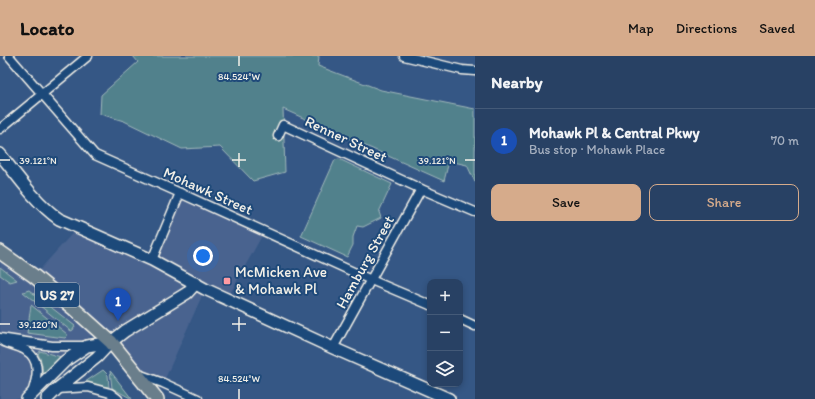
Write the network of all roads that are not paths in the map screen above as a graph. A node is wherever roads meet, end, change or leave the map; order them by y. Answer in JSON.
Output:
{"nodes":[{"id":1,"x":9,"y":56,"type":"edge"},
{"id":2,"x":88,"y":56,"type":"edge"},
{"id":3,"x":404,"y":56,"type":"edge"},
{"id":4,"x":475,"y":71,"type":"edge"},
{"id":5,"x":43,"y":94,"type":"junction"},
{"id":6,"x":0,"y":130,"type":"edge"},
{"id":7,"x":278,"y":136,"type":"dead end"},
{"id":8,"x":0,"y":154,"type":"edge"},
{"id":9,"x":421,"y":189,"type":"junction"},
{"id":10,"x":180,"y":193,"type":"junction"},
{"id":11,"x":475,"y":212,"type":"edge"},
{"id":12,"x":0,"y":252,"type":"edge"},
{"id":13,"x":152,"y":260,"type":"junction"},
{"id":14,"x":371,"y":280,"type":"junction"},
{"id":15,"x":196,"y":284,"type":"junction"},
{"id":16,"x":427,"y":304,"type":"edge"},
{"id":17,"x":463,"y":320,"type":"edge"},
{"id":18,"x":475,"y":326,"type":"edge"},
{"id":19,"x":0,"y":339,"type":"edge"},
{"id":20,"x":111,"y":342,"type":"junction"},
{"id":21,"x":87,"y":346,"type":"junction"},
{"id":22,"x":333,"y":348,"type":"junction"},
{"id":23,"x":135,"y":373,"type":"junction"},
{"id":24,"x":57,"y":389,"type":"junction"},
{"id":25,"x":29,"y":397,"type":"edge"},
{"id":26,"x":47,"y":399,"type":"edge"},
{"id":27,"x":118,"y":399,"type":"edge"},
{"id":28,"x":157,"y":399,"type":"edge"},
{"id":29,"x":198,"y":399,"type":"edge"},
{"id":30,"x":449,"y":399,"type":"edge"}],
"edges":[{"from":1,"to":5,"type":"street","name":"Mohawk Street"},
{"from":2,"to":5,"type":"street"},
{"from":3,"to":4,"type":"street"},
{"from":5,"to":6,"type":"street"},
{"from":5,"to":10,"type":"street","name":"Mohawk Street"},
{"from":7,"to":9,"type":"street","name":"Renner Street"},
{"from":8,"to":13,"type":"street"},
{"from":9,"to":11,"type":"street","name":"Renner Street"},
{"from":9,"to":14,"type":"street","name":"Hamburg Street"},
{"from":10,"to":13,"type":"street"},
{"from":10,"to":14,"type":"street","name":"Mohawk Street"},
{"from":12,"to":20,"type":"main road","number":"US 27"},
{"from":13,"to":15,"type":"street"},
{"from":14,"to":16,"type":"street","name":"Mohawk Street"},
{"from":14,"to":22,"type":"street","name":"Hamburg Street"},
{"from":15,"to":20,"type":"street"},
{"from":15,"to":22,"type":"street"},
{"from":17,"to":18,"type":"street"},
{"from":19,"to":21,"type":"street"},
{"from":19,"to":25,"type":"street"},
{"from":20,"to":21,"type":"street"},
{"from":20,"to":23,"type":"main road","number":"US 27"},
{"from":20,"to":24,"type":"street"},
{"from":21,"to":25,"type":"street"},
{"from":22,"to":30,"type":"street"},
{"from":23,"to":28,"type":"main road","number":"US 27"},
{"from":23,"to":29,"type":"street"},
{"from":24,"to":26,"type":"street"},
{"from":24,"to":27,"type":"street"}]}
